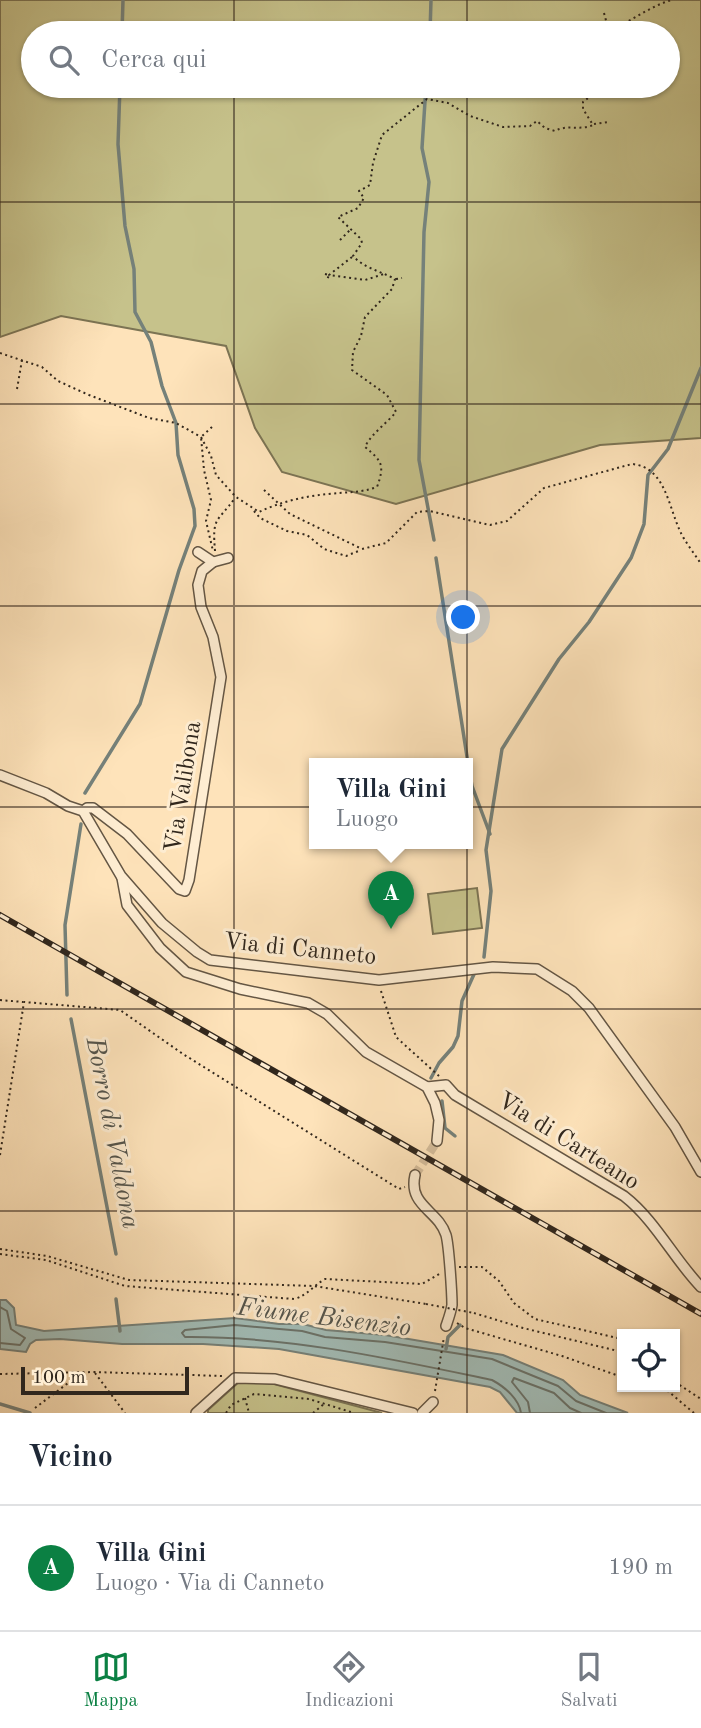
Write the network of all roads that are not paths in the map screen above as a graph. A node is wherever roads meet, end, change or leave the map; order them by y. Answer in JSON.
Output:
{"nodes":[{"id":1,"x":198,"y":552,"type":"dead end"},
{"id":2,"x":228,"y":558,"type":"dead end"},
{"id":3,"x":214,"y":562,"type":"junction"},
{"id":4,"x":0,"y":775,"type":"edge"},
{"id":5,"x":83,"y":811,"type":"junction"},
{"id":6,"x":121,"y":876,"type":"junction"},
{"id":7,"x":427,"y":1087,"type":"junction"},
{"id":8,"x":438,"y":1141,"type":"tunnel mouth"},
{"id":9,"x":701,"y":1172,"type":"edge"},
{"id":10,"x":415,"y":1175,"type":"dead end"},
{"id":11,"x":701,"y":1287,"type":"edge"},
{"id":12,"x":446,"y":1326,"type":"road end"},
{"id":13,"x":433,"y":1402,"type":"road end"},
{"id":14,"x":196,"y":1413,"type":"edge"},
{"id":15,"x":413,"y":1413,"type":"edge"},
{"id":16,"x":422,"y":1413,"type":"edge"}],
"edges":[{"from":1,"to":3,"type":"street"},
{"from":2,"to":3,"type":"street"},
{"from":3,"to":5,"type":"street","name":"Via Valibona"},
{"from":4,"to":5,"type":"street"},
{"from":5,"to":6,"type":"street","name":"Via di Canneto"},
{"from":6,"to":7,"type":"street"},
{"from":6,"to":9,"type":"street","name":"Via di Canneto"},
{"from":7,"to":8,"type":"street"},
{"from":7,"to":11,"type":"street","name":"Via di Carteano"},
{"from":10,"to":12,"type":"street"},
{"from":13,"to":16,"type":"street"},
{"from":14,"to":15,"type":"street"}]}
